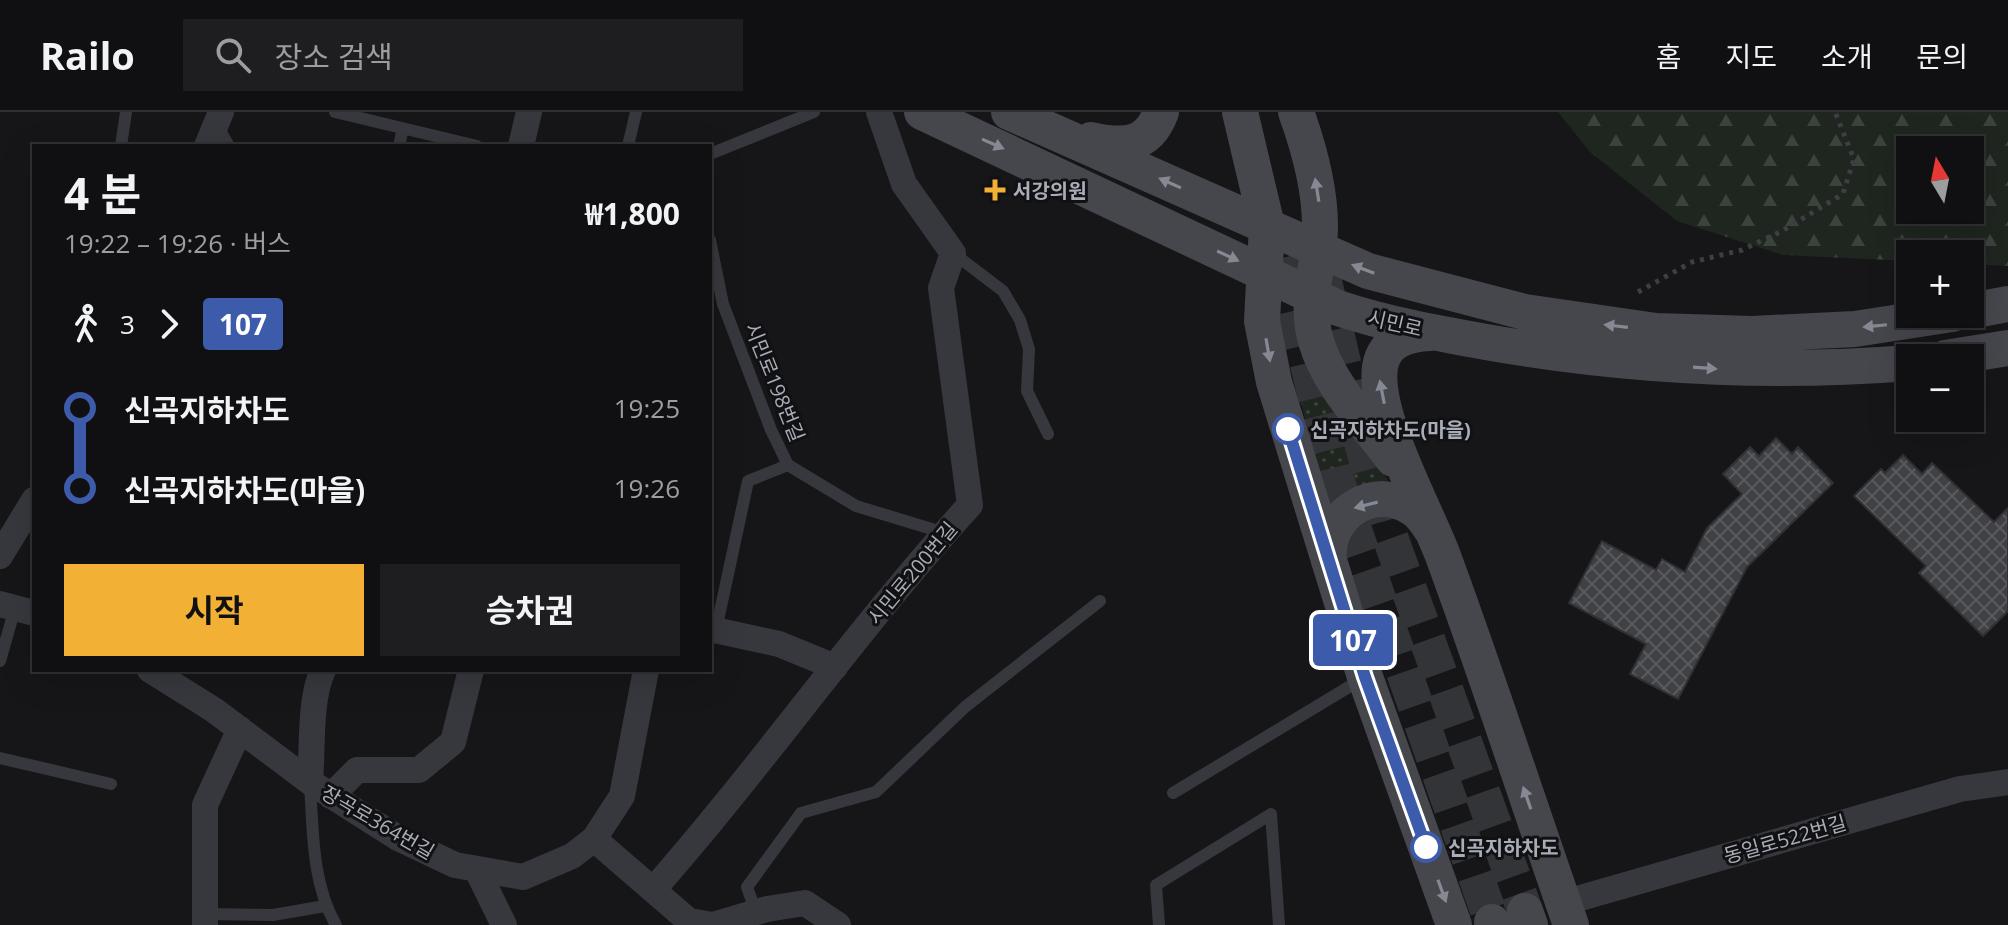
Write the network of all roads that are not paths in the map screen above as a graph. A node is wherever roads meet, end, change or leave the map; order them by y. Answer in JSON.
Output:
{"nodes":[{"id":1,"x":126,"y":112,"type":"edge"},
{"id":2,"x":335,"y":112,"type":"edge"},
{"id":3,"x":529,"y":112,"type":"edge"},
{"id":4,"x":636,"y":112,"type":"edge"},
{"id":5,"x":814,"y":112,"type":"edge"},
{"id":6,"x":879,"y":112,"type":"edge"},
{"id":7,"x":922,"y":112,"type":"edge"},
{"id":8,"x":1161,"y":112,"type":"edge"},
{"id":9,"x":1240,"y":112,"type":"edge"},
{"id":10,"x":1296,"y":112,"type":"edge"},
{"id":11,"x":1021,"y":118,"type":"edge"},
{"id":12,"x":403,"y":128,"type":"junction"},
{"id":13,"x":121,"y":144,"type":"edge"},
{"id":14,"x":399,"y":144,"type":"edge"},
{"id":15,"x":469,"y":144,"type":"edge"},
{"id":16,"x":521,"y":144,"type":"edge"},
{"id":17,"x":628,"y":144,"type":"edge"},
{"id":18,"x":712,"y":153,"type":"edge"},
{"id":19,"x":1267,"y":226,"type":"junction"},
{"id":20,"x":1318,"y":249,"type":"junction"},
{"id":21,"x":712,"y":250,"type":"edge"},
{"id":22,"x":953,"y":253,"type":"junction"},
{"id":23,"x":1266,"y":273,"type":"junction"},
{"id":24,"x":1311,"y":296,"type":"junction"},
{"id":25,"x":2008,"y":304,"type":"edge"},
{"id":26,"x":1984,"y":308,"type":"edge"},
{"id":27,"x":1896,"y":324,"type":"edge"},
{"id":28,"x":1461,"y":337,"type":"junction"},
{"id":29,"x":2008,"y":348,"type":"edge"},
{"id":30,"x":1984,"y":352,"type":"edge"},
{"id":31,"x":1896,"y":364,"type":"edge"},
{"id":32,"x":1048,"y":434,"type":"dead end"},
{"id":33,"x":788,"y":465,"type":"junction"},
{"id":34,"x":1415,"y":492,"type":"junction"},
{"id":35,"x":32,"y":503,"type":"edge"},
{"id":36,"x":1432,"y":530,"type":"junction"},
{"id":37,"x":945,"y":533,"type":"junction"},
{"id":38,"x":0,"y":556,"type":"edge"},
{"id":39,"x":1330,"y":566,"type":"junction"},
{"id":40,"x":1100,"y":601,"type":"dead end"},
{"id":41,"x":16,"y":608,"type":"edge"},
{"id":42,"x":713,"y":630,"type":"edge"},
{"id":43,"x":0,"y":661,"type":"edge"},
{"id":44,"x":835,"y":667,"type":"junction"},
{"id":45,"x":153,"y":672,"type":"edge"},
{"id":46,"x":322,"y":672,"type":"edge"},
{"id":47,"x":470,"y":672,"type":"edge"},
{"id":48,"x":646,"y":672,"type":"edge"},
{"id":49,"x":1365,"y":677,"type":"junction"},
{"id":50,"x":240,"y":729,"type":"junction"},
{"id":51,"x":0,"y":758,"type":"edge"},
{"id":52,"x":2008,"y":782,"type":"edge"},
{"id":53,"x":111,"y":784,"type":"dead end"},
{"id":54,"x":320,"y":789,"type":"junction"},
{"id":55,"x":1173,"y":793,"type":"dead end"},
{"id":56,"x":594,"y":839,"type":"junction"},
{"id":57,"x":477,"y":870,"type":"junction"},
{"id":58,"x":653,"y":890,"type":"junction"},
{"id":59,"x":325,"y":906,"type":"junction"},
{"id":60,"x":756,"y":912,"type":"junction"},
{"id":61,"x":1567,"y":914,"type":"edge"},
{"id":62,"x":205,"y":919,"type":"edge"},
{"id":63,"x":336,"y":925,"type":"edge"},
{"id":64,"x":504,"y":925,"type":"edge"},
{"id":65,"x":713,"y":925,"type":"edge"},
{"id":66,"x":838,"y":925,"type":"edge"},
{"id":67,"x":1159,"y":925,"type":"edge"},
{"id":68,"x":1279,"y":925,"type":"edge"},
{"id":69,"x":1454,"y":925,"type":"edge"}],
"edges":[{"from":1,"to":13,"type":"lane"},
{"from":2,"to":12,"type":"lane"},
{"from":3,"to":16,"type":"street"},
{"from":4,"to":17,"type":"lane"},
{"from":5,"to":18,"type":"lane"},
{"from":6,"to":22,"type":"street"},
{"from":7,"to":23,"type":"street","name":"시민로","one_way":true},
{"from":8,"to":11,"type":"street"},
{"from":9,"to":19,"type":"street"},
{"from":20,"to":10,"type":"street","one_way":true},
{"from":19,"to":11,"type":"street","name":"시민로","one_way":true},
{"from":12,"to":14,"type":"lane"},
{"from":12,"to":15,"type":"lane"},
{"from":19,"to":20,"type":"street","name":"시민로"},
{"from":19,"to":23,"type":"street"},
{"from":20,"to":24,"type":"street"},
{"from":27,"to":20,"type":"street","name":"시민로","one_way":true},
{"from":21,"to":33,"type":"lane","name":"시민로198번길"},
{"from":22,"to":32,"type":"lane"},
{"from":22,"to":37,"type":"street","name":"시민로200번길"},
{"from":23,"to":24,"type":"street","name":"시민로"},
{"from":23,"to":39,"type":"street","one_way":true},
{"from":24,"to":28,"type":"street","name":"시민로"},
{"from":24,"to":34,"type":"street"},
{"from":25,"to":26,"type":"street"},
{"from":28,"to":31,"type":"street","name":"시민로","one_way":true},
{"from":34,"to":28,"type":"street","one_way":true},
{"from":29,"to":30,"type":"street"},
{"from":33,"to":37,"type":"lane","name":"시민로198번길"},
{"from":33,"to":42,"type":"lane"},
{"from":34,"to":36,"type":"street"},
{"from":35,"to":38,"type":"street"},
{"from":36,"to":39,"type":"street","one_way":true},
{"from":61,"to":36,"type":"street","one_way":true},
{"from":37,"to":44,"type":"street","name":"시민로200번길"},
{"from":39,"to":49,"type":"street"},
{"from":40,"to":60,"type":"lane"},
{"from":41,"to":43,"type":"lane"},
{"from":42,"to":44,"type":"street"},
{"from":44,"to":58,"type":"street","name":"시민로200번길"},
{"from":45,"to":50,"type":"street","name":"장곡로364번길"},
{"from":46,"to":54,"type":"street"},
{"from":47,"to":54,"type":"street"},
{"from":48,"to":56,"type":"street","name":"장곡로364번길"},
{"from":49,"to":55,"type":"lane"},
{"from":49,"to":69,"type":"street","one_way":true},
{"from":50,"to":54,"type":"street","name":"장곡로364번길"},
{"from":50,"to":62,"type":"street"},
{"from":51,"to":53,"type":"lane"},
{"from":52,"to":61,"type":"street","name":"동일로522번길"},
{"from":54,"to":57,"type":"street","name":"장곡로364번길"},
{"from":54,"to":59,"type":"lane"},
{"from":56,"to":57,"type":"street","name":"장곡로364번길"},
{"from":56,"to":58,"type":"street"},
{"from":57,"to":64,"type":"street"},
{"from":58,"to":65,"type":"street"},
{"from":59,"to":62,"type":"lane"},
{"from":59,"to":63,"type":"lane"},
{"from":60,"to":65,"type":"street"},
{"from":60,"to":66,"type":"street"},
{"from":67,"to":68,"type":"lane"}]}
